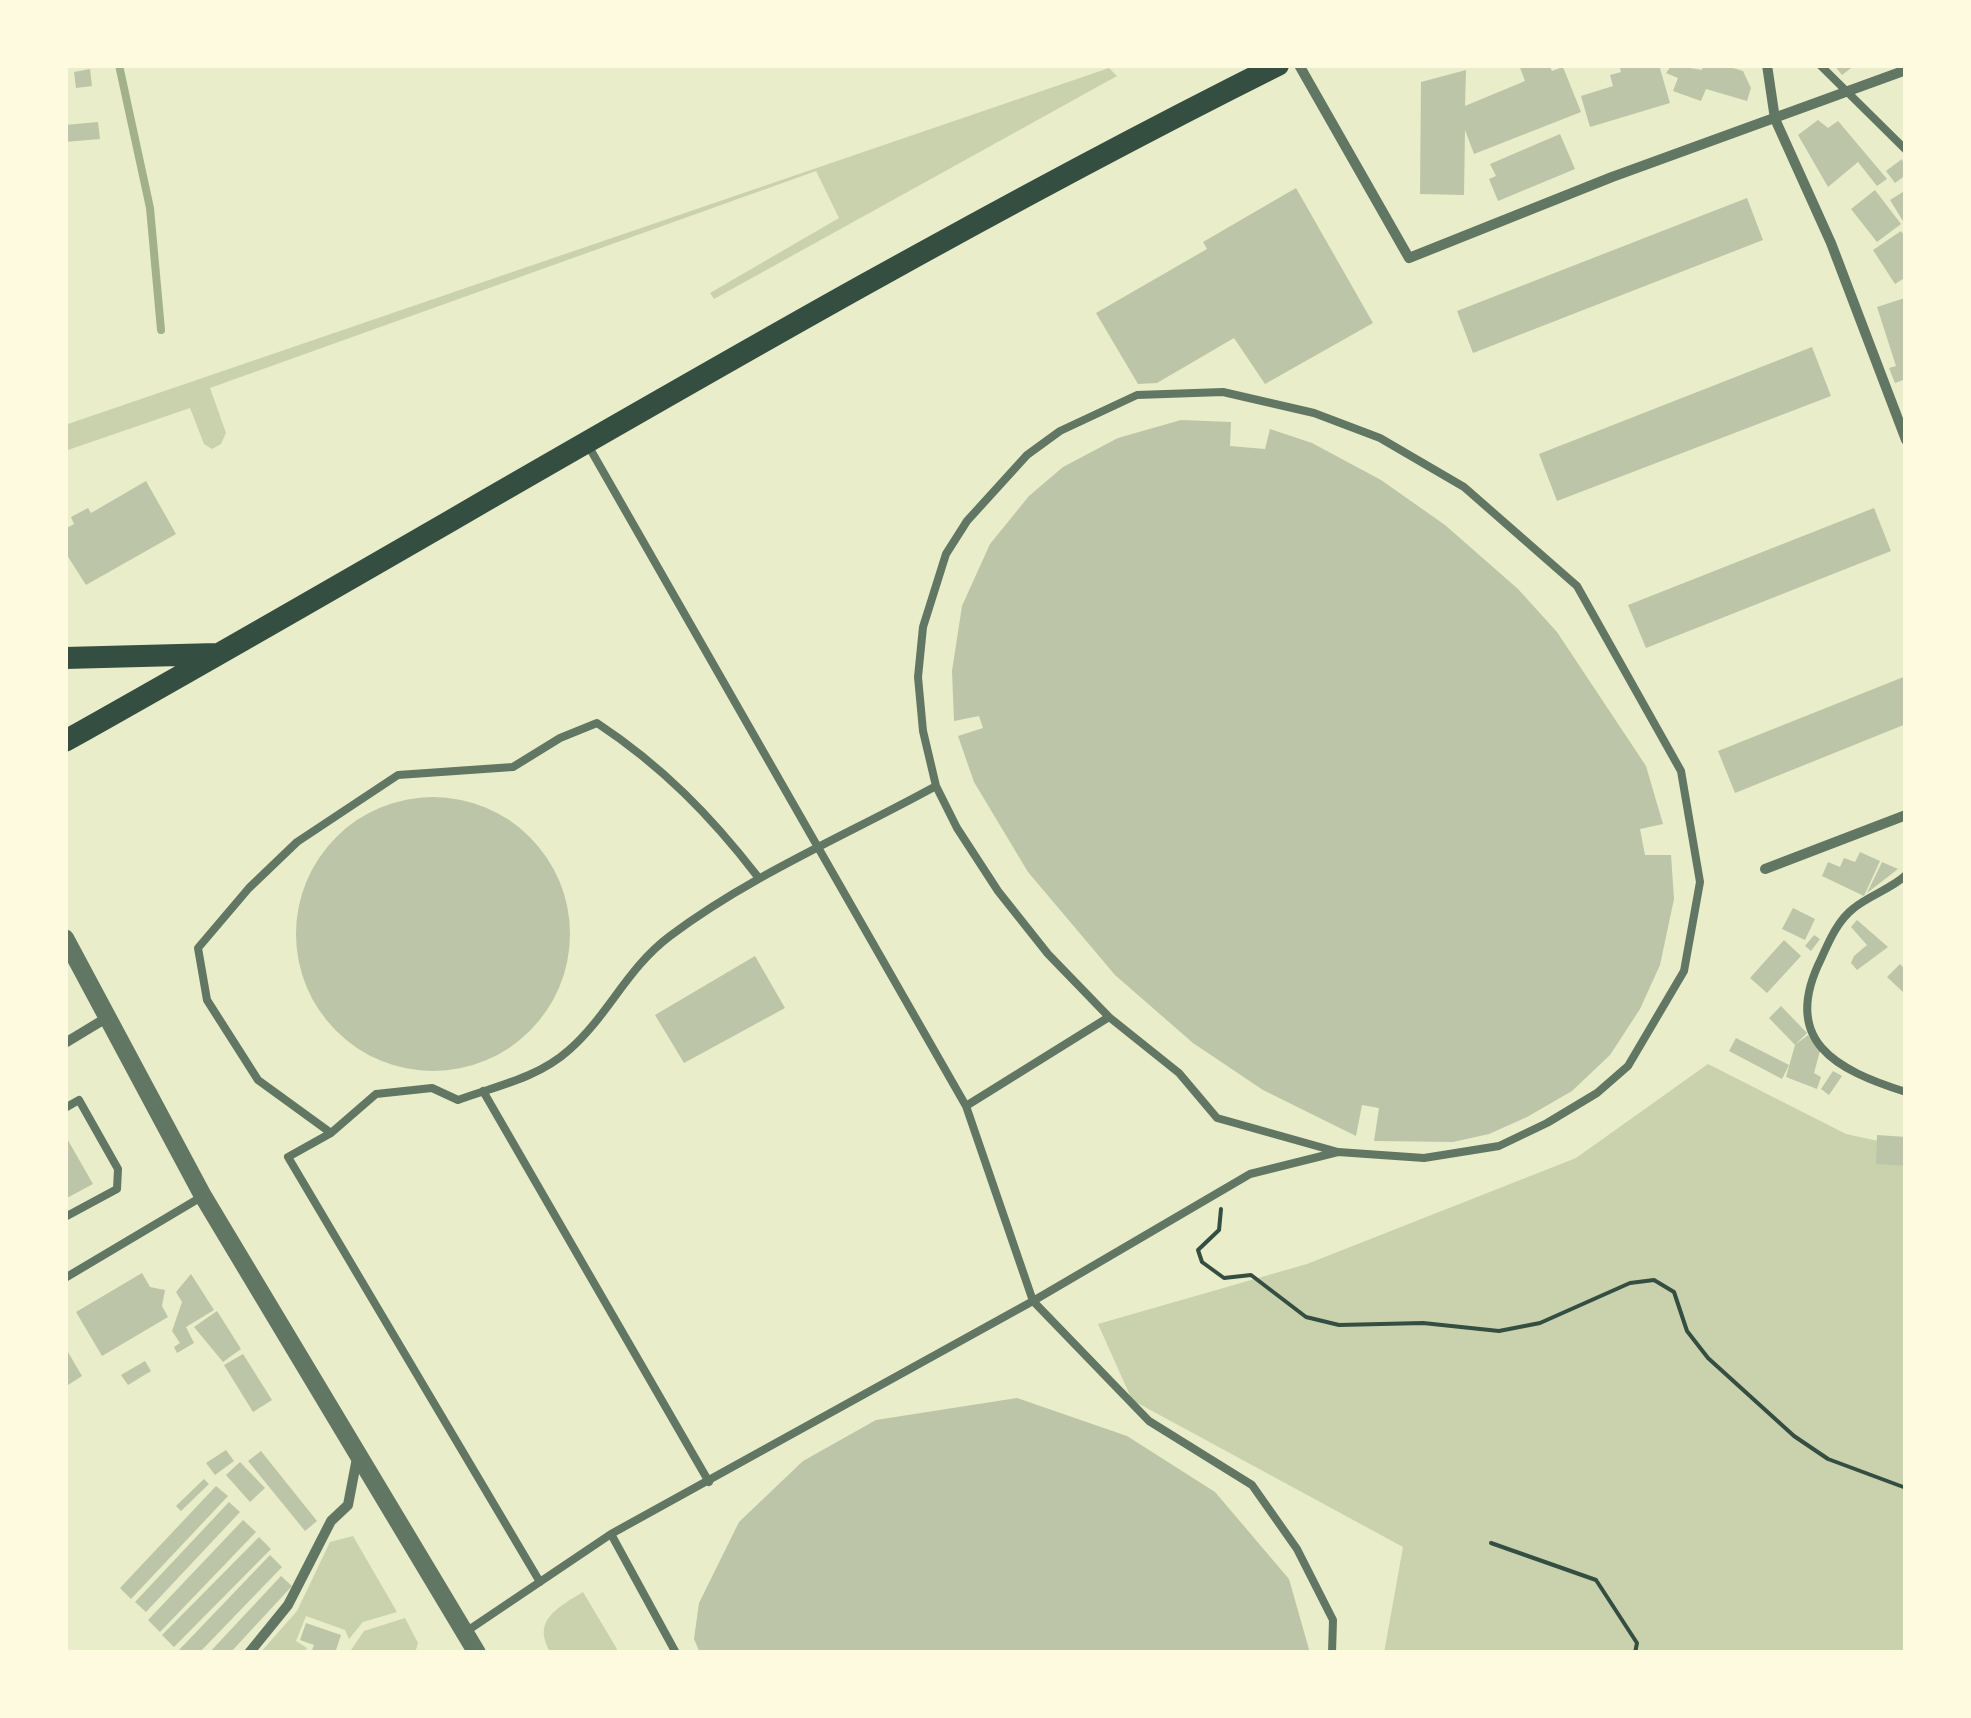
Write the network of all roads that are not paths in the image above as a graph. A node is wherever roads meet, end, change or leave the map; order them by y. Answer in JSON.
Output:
{"nodes":[{"id":1,"x":1278,"y":65,"type":"edge"},
{"id":2,"x":1299,"y":65,"type":"edge"},
{"id":3,"x":1767,"y":65,"type":"edge"},
{"id":4,"x":1820,"y":65,"type":"edge"},
{"id":5,"x":1906,"y":70,"type":"edge"},
{"id":6,"x":1847,"y":92,"type":"junction"},
{"id":7,"x":1775,"y":119,"type":"junction"},
{"id":8,"x":1906,"y":150,"type":"edge"},
{"id":9,"x":1906,"y":440,"type":"edge"},
{"id":10,"x":587,"y":443,"type":"junction"},
{"id":11,"x":220,"y":654,"type":"junction"},
{"id":12,"x":65,"y":658,"type":"edge"},
{"id":13,"x":65,"y":741,"type":"edge"},
{"id":14,"x":936,"y":786,"type":"junction"},
{"id":15,"x":1906,"y":815,"type":"edge"},
{"id":16,"x":819,"y":850,"type":"junction"},
{"id":17,"x":1765,"y":869,"type":"dead end"},
{"id":18,"x":1906,"y":875,"type":"edge"},
{"id":19,"x":758,"y":878,"type":"junction"},
{"id":20,"x":65,"y":938,"type":"edge"},
{"id":21,"x":109,"y":1016,"type":"junction"},
{"id":22,"x":1109,"y":1017,"type":"junction"},
{"id":23,"x":65,"y":1042,"type":"edge"},
{"id":24,"x":483,"y":1091,"type":"junction"},
{"id":25,"x":1906,"y":1092,"type":"edge"},
{"id":26,"x":966,"y":1106,"type":"junction"},
{"id":27,"x":65,"y":1108,"type":"edge"},
{"id":28,"x":331,"y":1132,"type":"junction"},
{"id":29,"x":1338,"y":1152,"type":"junction"},
{"id":30,"x":203,"y":1196,"type":"junction"},
{"id":31,"x":65,"y":1218,"type":"edge"},
{"id":32,"x":65,"y":1278,"type":"edge"},
{"id":33,"x":1033,"y":1301,"type":"junction"},
{"id":34,"x":357,"y":1458,"type":"junction"},
{"id":35,"x":708,"y":1482,"type":"junction"},
{"id":36,"x":611,"y":1534,"type":"junction"},
{"id":37,"x":540,"y":1582,"type":"junction"},
{"id":38,"x":464,"y":1633,"type":"junction"},
{"id":39,"x":249,"y":1653,"type":"edge"},
{"id":40,"x":477,"y":1653,"type":"edge"},
{"id":41,"x":676,"y":1653,"type":"edge"},
{"id":42,"x":1332,"y":1653,"type":"edge"}],
"edges":[{"from":1,"to":10,"type":"main road"},
{"from":2,"to":7,"type":"street"},
{"from":3,"to":7,"type":"street"},
{"from":4,"to":6,"type":"lane"},
{"from":5,"to":6,"type":"street"},
{"from":6,"to":7,"type":"street"},
{"from":6,"to":8,"type":"lane"},
{"from":7,"to":9,"type":"street"},
{"from":10,"to":11,"type":"main road"},
{"from":10,"to":16,"type":"lane"},
{"from":11,"to":12,"type":"main road"},
{"from":11,"to":13,"type":"main road"},
{"from":14,"to":16,"type":"lane"},
{"from":14,"to":22,"type":"lane"},
{"from":14,"to":29,"type":"lane"},
{"from":15,"to":17,"type":"street"},
{"from":16,"to":19,"type":"lane"},
{"from":16,"to":26,"type":"lane"},
{"from":18,"to":25,"type":"lane"},
{"from":19,"to":24,"type":"lane"},
{"from":19,"to":28,"type":"lane"},
{"from":20,"to":21,"type":"street"},
{"from":21,"to":23,"type":"street"},
{"from":21,"to":30,"type":"street"},
{"from":22,"to":26,"type":"lane"},
{"from":22,"to":29,"type":"lane"},
{"from":24,"to":28,"type":"lane"},
{"from":24,"to":35,"type":"lane"},
{"from":26,"to":33,"type":"lane"},
{"from":27,"to":31,"type":"lane"},
{"from":28,"to":37,"type":"lane"},
{"from":29,"to":33,"type":"lane"},
{"from":30,"to":32,"type":"lane"},
{"from":30,"to":34,"type":"street"},
{"from":33,"to":35,"type":"lane"},
{"from":33,"to":42,"type":"lane"},
{"from":34,"to":38,"type":"street"},
{"from":34,"to":39,"type":"street"},
{"from":35,"to":36,"type":"lane"},
{"from":36,"to":37,"type":"lane"},
{"from":36,"to":41,"type":"lane"},
{"from":37,"to":38,"type":"lane"},
{"from":38,"to":40,"type":"street"}]}
